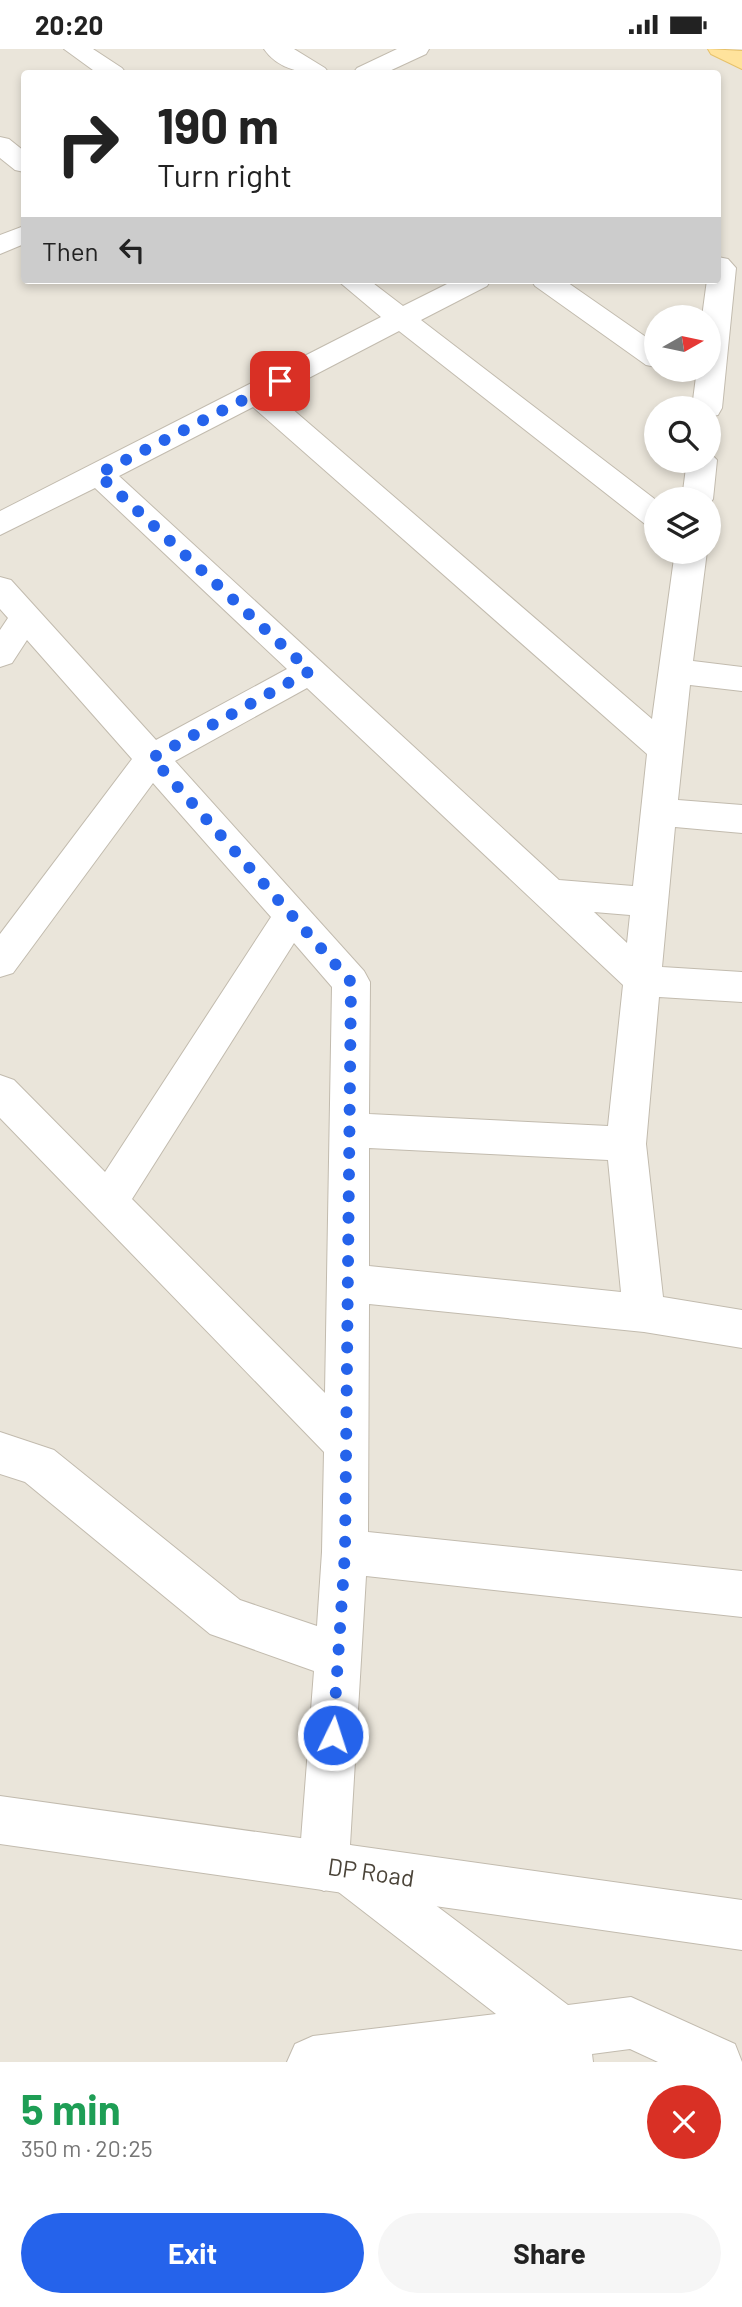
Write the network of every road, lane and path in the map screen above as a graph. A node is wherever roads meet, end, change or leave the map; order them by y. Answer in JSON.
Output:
{"nodes":[{"id":1,"x":76,"y":49,"type":"edge"},
{"id":2,"x":276,"y":49,"type":"edge"},
{"id":3,"x":417,"y":49,"type":"edge"},
{"id":4,"x":720,"y":49,"type":"edge"},
{"id":5,"x":742,"y":61,"type":"edge"},
{"id":6,"x":108,"y":70,"type":"edge"},
{"id":7,"x":311,"y":70,"type":"edge"},
{"id":8,"x":372,"y":70,"type":"edge"},
{"id":9,"x":0,"y":145,"type":"edge"},
{"id":10,"x":21,"y":162,"type":"edge"},
{"id":11,"x":21,"y":236,"type":"edge"},
{"id":12,"x":0,"y":246,"type":"edge"},
{"id":13,"x":356,"y":284,"type":"edge"},
{"id":14,"x":469,"y":284,"type":"edge"},
{"id":15,"x":551,"y":284,"type":"edge"},
{"id":16,"x":720,"y":284,"type":"edge"},
{"id":17,"x":403,"y":318,"type":"junction"},
{"id":18,"x":644,"y":350,"type":"edge"},
{"id":19,"x":687,"y":382,"type":"edge"},
{"id":20,"x":256,"y":393,"type":"junction"},
{"id":21,"x":702,"y":396,"type":"edge"},
{"id":22,"x":709,"y":396,"type":"edge"},
{"id":23,"x":98,"y":474,"type":"junction"},
{"id":24,"x":644,"y":507,"type":"edge"},
{"id":25,"x":0,"y":524,"type":"edge"},
{"id":26,"x":689,"y":564,"type":"edge"},
{"id":27,"x":0,"y":588,"type":"edge"},
{"id":28,"x":26,"y":617,"type":"junction"},
{"id":29,"x":0,"y":655,"type":"edge"},
{"id":30,"x":310,"y":671,"type":"junction"},
{"id":31,"x":676,"y":671,"type":"junction"},
{"id":32,"x":742,"y":678,"type":"edge"},
{"id":33,"x":665,"y":750,"type":"junction"},
{"id":34,"x":152,"y":758,"type":"junction"},
{"id":35,"x":660,"y":812,"type":"junction"},
{"id":36,"x":742,"y":820,"type":"edge"},
{"id":37,"x":550,"y":894,"type":"junction"},
{"id":38,"x":652,"y":902,"type":"junction"},
{"id":39,"x":292,"y":916,"type":"junction"},
{"id":40,"x":0,"y":963,"type":"edge"},
{"id":41,"x":644,"y":981,"type":"junction"},
{"id":42,"x":742,"y":987,"type":"edge"},
{"id":43,"x":0,"y":1092,"type":"edge"},
{"id":44,"x":349,"y":1130,"type":"junction"},
{"id":45,"x":626,"y":1145,"type":"junction"},
{"id":46,"x":108,"y":1202,"type":"junction"},
{"id":47,"x":348,"y":1283,"type":"junction"},
{"id":48,"x":644,"y":1313,"type":"junction"},
{"id":49,"x":742,"y":1329,"type":"edge"},
{"id":50,"x":346,"y":1445,"type":"junction"},
{"id":51,"x":0,"y":1453,"type":"edge"},
{"id":52,"x":345,"y":1552,"type":"junction"},
{"id":53,"x":742,"y":1594,"type":"edge"},
{"id":54,"x":339,"y":1657,"type":"junction"},
{"id":55,"x":0,"y":1820,"type":"edge"},
{"id":56,"x":336,"y":1868,"type":"junction"},
{"id":57,"x":742,"y":1925,"type":"edge"},
{"id":58,"x":564,"y":2047,"type":"edge"},
{"id":59,"x":313,"y":2062,"type":"edge"},
{"id":60,"x":716,"y":2062,"type":"edge"}],
"edges":[{"from":1,"to":6,"type":"street"},
{"from":2,"to":7,"type":"street"},
{"from":3,"to":8,"type":"street"},
{"from":4,"to":5,"type":"main road"},
{"from":9,"to":10,"type":"street"},
{"from":11,"to":12,"type":"street"},
{"from":13,"to":17,"type":"street"},
{"from":14,"to":17,"type":"street"},
{"from":15,"to":18,"type":"street"},
{"from":16,"to":22,"type":"street"},
{"from":17,"to":20,"type":"street"},
{"from":17,"to":24,"type":"street"},
{"from":19,"to":21,"type":"street"},
{"from":20,"to":23,"type":"street"},
{"from":20,"to":33,"type":"street"},
{"from":23,"to":25,"type":"street"},
{"from":23,"to":30,"type":"street"},
{"from":26,"to":31,"type":"street"},
{"from":27,"to":28,"type":"street"},
{"from":28,"to":29,"type":"street"},
{"from":28,"to":34,"type":"street"},
{"from":30,"to":34,"type":"street"},
{"from":30,"to":37,"type":"street"},
{"from":31,"to":32,"type":"street"},
{"from":31,"to":33,"type":"street"},
{"from":33,"to":35,"type":"street"},
{"from":34,"to":39,"type":"street"},
{"from":34,"to":40,"type":"street"},
{"from":35,"to":36,"type":"street"},
{"from":35,"to":38,"type":"street"},
{"from":37,"to":38,"type":"street"},
{"from":37,"to":41,"type":"street"},
{"from":38,"to":41,"type":"street"},
{"from":39,"to":44,"type":"street"},
{"from":39,"to":46,"type":"street"},
{"from":41,"to":42,"type":"street"},
{"from":41,"to":45,"type":"street"},
{"from":43,"to":46,"type":"street"},
{"from":44,"to":45,"type":"street"},
{"from":44,"to":47,"type":"street"},
{"from":45,"to":48,"type":"street"},
{"from":46,"to":50,"type":"street"},
{"from":47,"to":48,"type":"street"},
{"from":47,"to":50,"type":"street"},
{"from":48,"to":49,"type":"street"},
{"from":50,"to":52,"type":"street"},
{"from":51,"to":54,"type":"street"},
{"from":52,"to":53,"type":"street"},
{"from":52,"to":54,"type":"street"},
{"from":54,"to":56,"type":"street"},
{"from":55,"to":56,"type":"street","name":"DP Road"},
{"from":56,"to":57,"type":"street","name":"DP Road"},
{"from":56,"to":58,"type":"street"},
{"from":58,"to":59,"type":"street"},
{"from":58,"to":60,"type":"street"}]}
